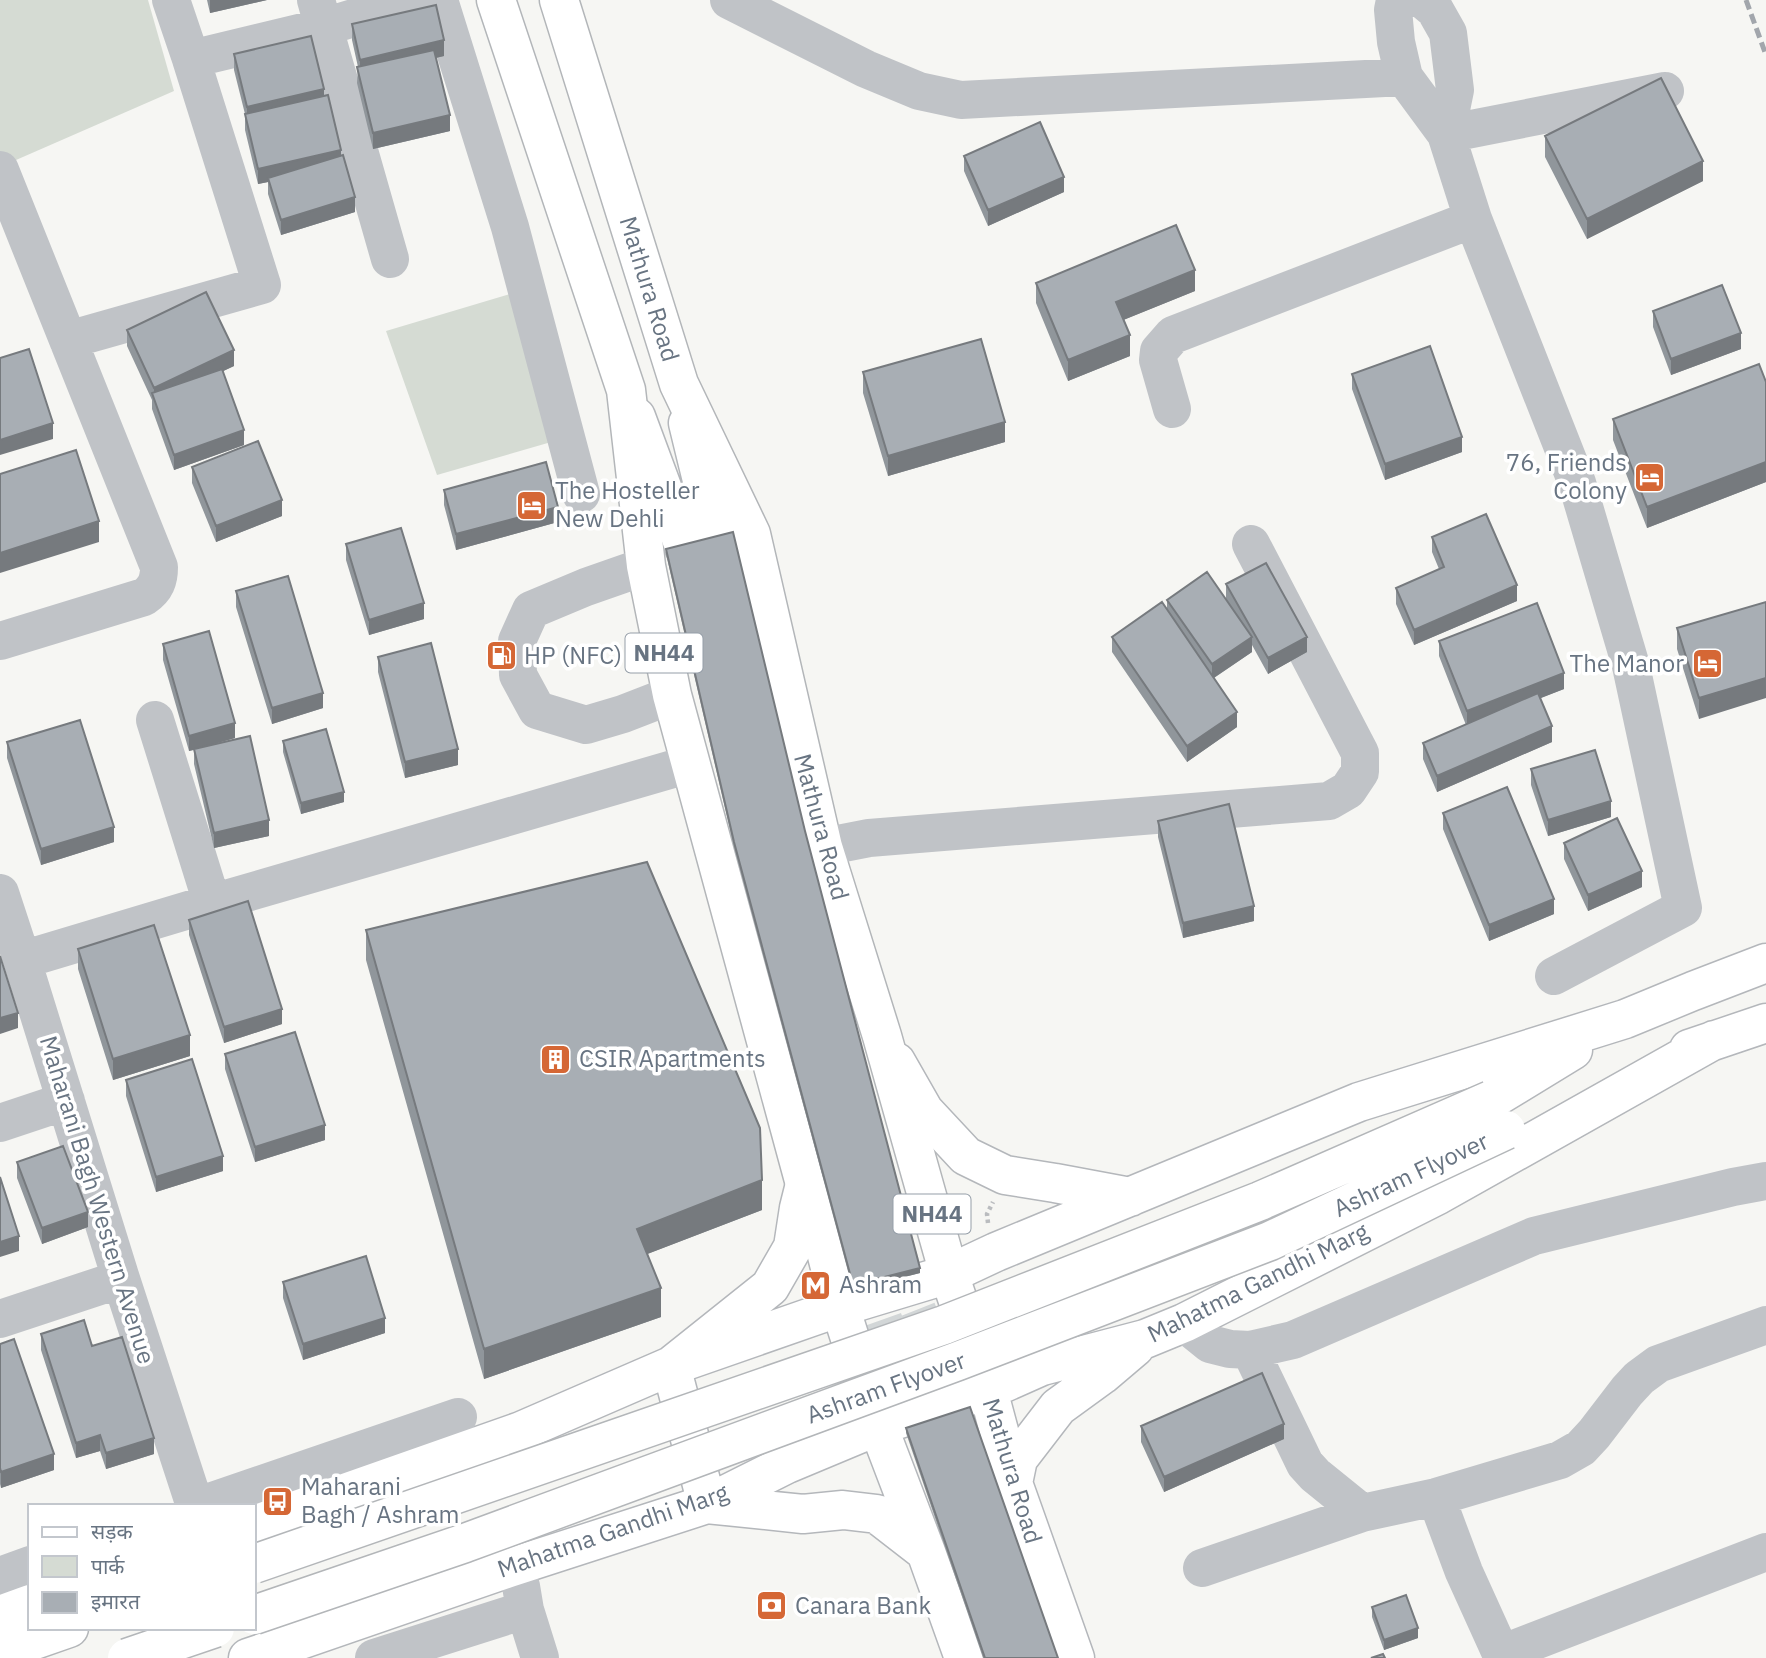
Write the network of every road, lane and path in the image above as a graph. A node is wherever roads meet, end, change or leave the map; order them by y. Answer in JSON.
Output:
{"nodes":[{"id":1,"x":171,"y":0,"type":"edge"},
{"id":2,"x":412,"y":0,"type":"edge"},
{"id":3,"x":439,"y":0,"type":"edge"},
{"id":4,"x":496,"y":0,"type":"edge"},
{"id":5,"x":559,"y":0,"type":"edge"},
{"id":6,"x":729,"y":0,"type":"edge"},
{"id":7,"x":1395,"y":0,"type":"edge"},
{"id":8,"x":1423,"y":0,"type":"edge"},
{"id":9,"x":320,"y":13,"type":"edge"},
{"id":10,"x":191,"y":59,"type":"junction"},
{"id":11,"x":1404,"y":77,"type":"junction"},
{"id":12,"x":1665,"y":91,"type":"edge"},
{"id":13,"x":1446,"y":134,"type":"junction"},
{"id":14,"x":0,"y":170,"type":"edge"},
{"id":15,"x":1473,"y":219,"type":"junction"},
{"id":16,"x":390,"y":259,"type":"dead end"},
{"id":17,"x":68,"y":340,"type":"junction"},
{"id":18,"x":679,"y":384,"type":"junction"},
{"id":19,"x":626,"y":390,"type":"junction"},
{"id":20,"x":1172,"y":409,"type":"dead end"},
{"id":21,"x":581,"y":494,"type":"dead end"},
{"id":22,"x":1251,"y":544,"type":"dead end"},
{"id":23,"x":646,"y":566,"type":"junction"},
{"id":24,"x":0,"y":641,"type":"edge"},
{"id":25,"x":672,"y":695,"type":"junction"},
{"id":26,"x":155,"y":720,"type":"dead end"},
{"id":27,"x":691,"y":764,"type":"junction"},
{"id":28,"x":823,"y":847,"type":"junction"},
{"id":29,"x":212,"y":902,"type":"junction"},
{"id":30,"x":2,"y":903,"type":"edge"},
{"id":31,"x":22,"y":960,"type":"junction"},
{"id":32,"x":1766,"y":962,"type":"edge"},
{"id":33,"x":1554,"y":976,"type":"dead end"},
{"id":34,"x":1625,"y":1019,"type":"junction"},
{"id":35,"x":1766,"y":1023,"type":"edge"},
{"id":36,"x":882,"y":1036,"type":"junction"},
{"id":37,"x":1714,"y":1040,"type":"junction"},
{"id":38,"x":66,"y":1101,"type":"junction"},
{"id":39,"x":1498,"y":1115,"type":"junction"},
{"id":40,"x":0,"y":1123,"type":"edge"},
{"id":41,"x":1766,"y":1181,"type":"edge"},
{"id":42,"x":805,"y":1184,"type":"junction"},
{"id":43,"x":998,"y":1190,"type":"dead end"},
{"id":44,"x":1130,"y":1197,"type":"junction"},
{"id":45,"x":988,"y":1224,"type":"dead end"},
{"id":46,"x":949,"y":1274,"type":"junction"},
{"id":47,"x":121,"y":1279,"type":"junction"},
{"id":48,"x":840,"y":1307,"type":"junction"},
{"id":49,"x":0,"y":1319,"type":"edge"},
{"id":50,"x":1184,"y":1323,"type":"junction"},
{"id":51,"x":1766,"y":1325,"type":"edge"},
{"id":52,"x":1144,"y":1339,"type":"junction"},
{"id":53,"x":1250,"y":1350,"type":"junction"},
{"id":54,"x":671,"y":1366,"type":"junction"},
{"id":55,"x":988,"y":1390,"type":"junction"},
{"id":56,"x":458,"y":1417,"type":"dead end"},
{"id":57,"x":878,"y":1426,"type":"junction"},
{"id":58,"x":521,"y":1431,"type":"junction"},
{"id":59,"x":1013,"y":1483,"type":"junction"},
{"id":60,"x":1436,"y":1497,"type":"junction"},
{"id":61,"x":196,"y":1504,"type":"edge"},
{"id":62,"x":203,"y":1504,"type":"edge"},
{"id":63,"x":707,"y":1504,"type":"junction"},
{"id":64,"x":1362,"y":1513,"type":"junction"},
{"id":65,"x":256,"y":1524,"type":"edge"},
{"id":66,"x":563,"y":1552,"type":"junction"},
{"id":67,"x":926,"y":1552,"type":"junction"},
{"id":68,"x":1766,"y":1552,"type":"edge"},
{"id":69,"x":256,"y":1563,"type":"edge"},
{"id":70,"x":518,"y":1565,"type":"junction"},
{"id":71,"x":28,"y":1566,"type":"edge"},
{"id":72,"x":1202,"y":1568,"type":"dead end"},
{"id":73,"x":0,"y":1576,"type":"edge"},
{"id":74,"x":28,"y":1605,"type":"edge"},
{"id":75,"x":525,"y":1610,"type":"junction"},
{"id":76,"x":256,"y":1614,"type":"edge"},
{"id":77,"x":0,"y":1615,"type":"edge"},
{"id":78,"x":63,"y":1630,"type":"edge"},
{"id":79,"x":209,"y":1630,"type":"edge"},
{"id":80,"x":306,"y":1649,"type":"edge"},
{"id":81,"x":0,"y":1652,"type":"edge"},
{"id":82,"x":1502,"y":1656,"type":"edge"},
{"id":83,"x":127,"y":1658,"type":"edge"},
{"id":84,"x":248,"y":1658,"type":"edge"},
{"id":85,"x":374,"y":1658,"type":"edge"},
{"id":86,"x":540,"y":1658,"type":"edge"},
{"id":87,"x":964,"y":1658,"type":"edge"},
{"id":88,"x":1075,"y":1658,"type":"edge"}],
"edges":[{"from":1,"to":10,"type":"street"},
{"from":2,"to":9,"type":"street"},
{"from":3,"to":21,"type":"street"},
{"from":4,"to":19,"type":"main road","number":"NH44"},
{"from":5,"to":18,"type":"main road","name":"Mathura Road","number":"NH44"},
{"from":6,"to":11,"type":"street"},
{"from":7,"to":11,"type":"street"},
{"from":8,"to":13,"type":"street"},
{"from":9,"to":10,"type":"street"},
{"from":9,"to":16,"type":"street"},
{"from":10,"to":17,"type":"street"},
{"from":11,"to":13,"type":"street"},
{"from":12,"to":13,"type":"street"},
{"from":13,"to":15,"type":"street"},
{"from":14,"to":17,"type":"street"},
{"from":15,"to":20,"type":"street"},
{"from":15,"to":33,"type":"street"},
{"from":17,"to":24,"type":"street"},
{"from":18,"to":19,"type":"main road"},
{"from":18,"to":28,"type":"main road","name":"Mathura Road","number":"NH44"},
{"from":19,"to":23,"type":"main road","number":"NH44"},
{"from":22,"to":28,"type":"street"},
{"from":23,"to":25,"type":"main road","number":"NH44"},
{"from":23,"to":25,"type":"street"},
{"from":25,"to":27,"type":"main road","number":"NH44"},
{"from":26,"to":29,"type":"street"},
{"from":27,"to":29,"type":"street"},
{"from":27,"to":42,"type":"main road","number":"NH44"},
{"from":28,"to":36,"type":"main road","name":"Mathura Road","number":"NH44"},
{"from":29,"to":31,"type":"street"},
{"from":30,"to":31,"type":"street","name":"Maharani Bagh Western Avenue"},
{"from":31,"to":38,"type":"street","name":"Maharani Bagh Western Avenue"},
{"from":32,"to":34,"type":"main road"},
{"from":34,"to":39,"type":"main road"},
{"from":34,"to":44,"type":"main road"},
{"from":35,"to":37,"type":"main road"},
{"from":36,"to":44,"type":"main road"},
{"from":36,"to":46,"type":"main road","name":"Mathura Road","number":"NH44"},
{"from":37,"to":39,"type":"main road"},
{"from":37,"to":50,"type":"main road","name":"Mahatma Gandhi Marg"},
{"from":38,"to":40,"type":"street"},
{"from":38,"to":47,"type":"street","name":"Maharani Bagh Western Avenue"},
{"from":39,"to":69,"type":"main road","name":"Ashram Flyover","bridge":true},
{"from":39,"to":76,"type":"main road","name":"Ashram Flyover","bridge":true},
{"from":41,"to":53,"type":"street"},
{"from":42,"to":48,"type":"main road","number":"NH44"},
{"from":42,"to":54,"type":"main road"},
{"from":43,"to":45,"type":"path"},
{"from":44,"to":46,"type":"main road"},
{"from":44,"to":52,"type":"main road"},
{"from":46,"to":48,"type":"main road"},
{"from":46,"to":55,"type":"main road","name":"Mathura Road","number":"NH44"},
{"from":47,"to":49,"type":"street"},
{"from":47,"to":61,"type":"street","name":"Maharani Bagh Western Avenue"},
{"from":48,"to":54,"type":"main road"},
{"from":48,"to":57,"type":"main road","number":"NH44"},
{"from":50,"to":52,"type":"main road","name":"Mahatma Gandhi Marg"},
{"from":50,"to":53,"type":"street"},
{"from":51,"to":60,"type":"street"},
{"from":52,"to":55,"type":"main road","name":"Mahatma Gandhi Marg"},
{"from":52,"to":59,"type":"main road"},
{"from":53,"to":64,"type":"street"},
{"from":54,"to":58,"type":"main road"},
{"from":54,"to":63,"type":"main road"},
{"from":55,"to":57,"type":"main road","name":"Mahatma Gandhi Marg"},
{"from":55,"to":59,"type":"main road","name":"Mathura Road"},
{"from":56,"to":62,"type":"street"},
{"from":57,"to":63,"type":"main road","name":"Mahatma Gandhi Marg"},
{"from":57,"to":67,"type":"main road"},
{"from":58,"to":65,"type":"main road"},
{"from":58,"to":66,"type":"main road"},
{"from":59,"to":88,"type":"main road","name":"Mathura Road"},
{"from":60,"to":64,"type":"street"},
{"from":60,"to":82,"type":"street"},
{"from":63,"to":66,"type":"main road","name":"Mahatma Gandhi Marg"},
{"from":63,"to":67,"type":"main road"},
{"from":64,"to":72,"type":"street"},
{"from":66,"to":70,"type":"main road","name":"Mahatma Gandhi Marg"},
{"from":67,"to":87,"type":"main road"},
{"from":68,"to":82,"type":"street"},
{"from":70,"to":75,"type":"street"},
{"from":70,"to":80,"type":"main road","name":"Mahatma Gandhi Marg"},
{"from":71,"to":73,"type":"street"},
{"from":74,"to":77,"type":"main road"},
{"from":75,"to":85,"type":"street"},
{"from":75,"to":86,"type":"street"},
{"from":78,"to":81,"type":"main road"},
{"from":79,"to":83,"type":"main road","bridge":true},
{"from":80,"to":84,"type":"main road","name":"Mahatma Gandhi Marg"}]}
